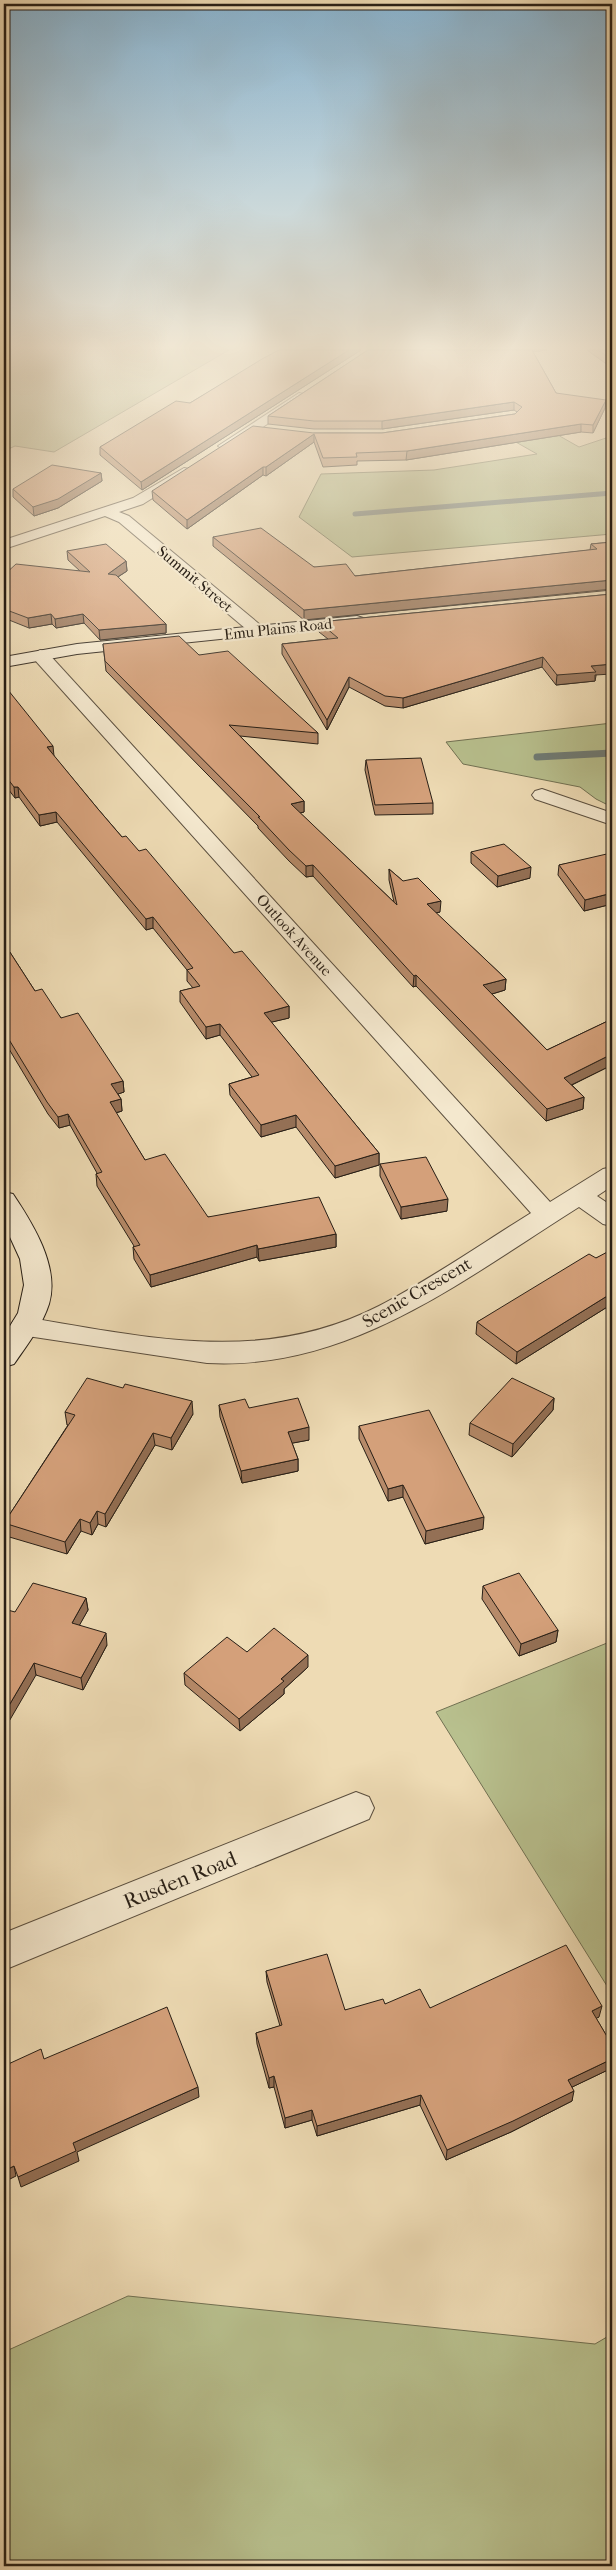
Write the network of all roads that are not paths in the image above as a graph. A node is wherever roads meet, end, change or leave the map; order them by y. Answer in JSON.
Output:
{"nodes":[{"id":1,"x":187,"y":470,"type":"edge"},
{"id":2,"x":107,"y":512,"type":"junction"},
{"id":3,"x":4,"y":545,"type":"edge"},
{"id":4,"x":373,"y":620,"type":"edge"},
{"id":5,"x":258,"y":631,"type":"junction"},
{"id":6,"x":40,"y":655,"type":"junction"},
{"id":7,"x":4,"y":662,"type":"edge"},
{"id":8,"x":542,"y":795,"type":"dead end"},
{"id":9,"x":612,"y":819,"type":"edge"},
{"id":10,"x":612,"y":1175,"type":"edge"},
{"id":11,"x":580,"y":1196,"type":"junction"},
{"id":12,"x":4,"y":1200,"type":"edge"},
{"id":13,"x":548,"y":1216,"type":"junction"},
{"id":14,"x":612,"y":1218,"type":"edge"},
{"id":15,"x":24,"y":1327,"type":"junction"},
{"id":16,"x":4,"y":1357,"type":"edge"},
{"id":17,"x":356,"y":1808,"type":"dead end"},
{"id":18,"x":4,"y":1952,"type":"edge"}],
"edges":[{"from":1,"to":2,"type":"street"},
{"from":2,"to":3,"type":"street"},
{"from":2,"to":5,"type":"street","name":"Summit Street"},
{"from":4,"to":5,"type":"street","name":"Emu Plains Road"},
{"from":5,"to":6,"type":"street","name":"Emu Plains Road"},
{"from":6,"to":7,"type":"street","name":"Emu Plains Road"},
{"from":6,"to":13,"type":"street","name":"Outlook Avenue"},
{"from":8,"to":9,"type":"street"},
{"from":10,"to":11,"type":"street","name":"Scenic Crescent"},
{"from":11,"to":13,"type":"street","name":"Scenic Crescent"},
{"from":11,"to":14,"type":"street"},
{"from":12,"to":15,"type":"street"},
{"from":13,"to":15,"type":"street","name":"Scenic Crescent"},
{"from":15,"to":16,"type":"street"},
{"from":17,"to":18,"type":"street","name":"Rusden Road"}]}
